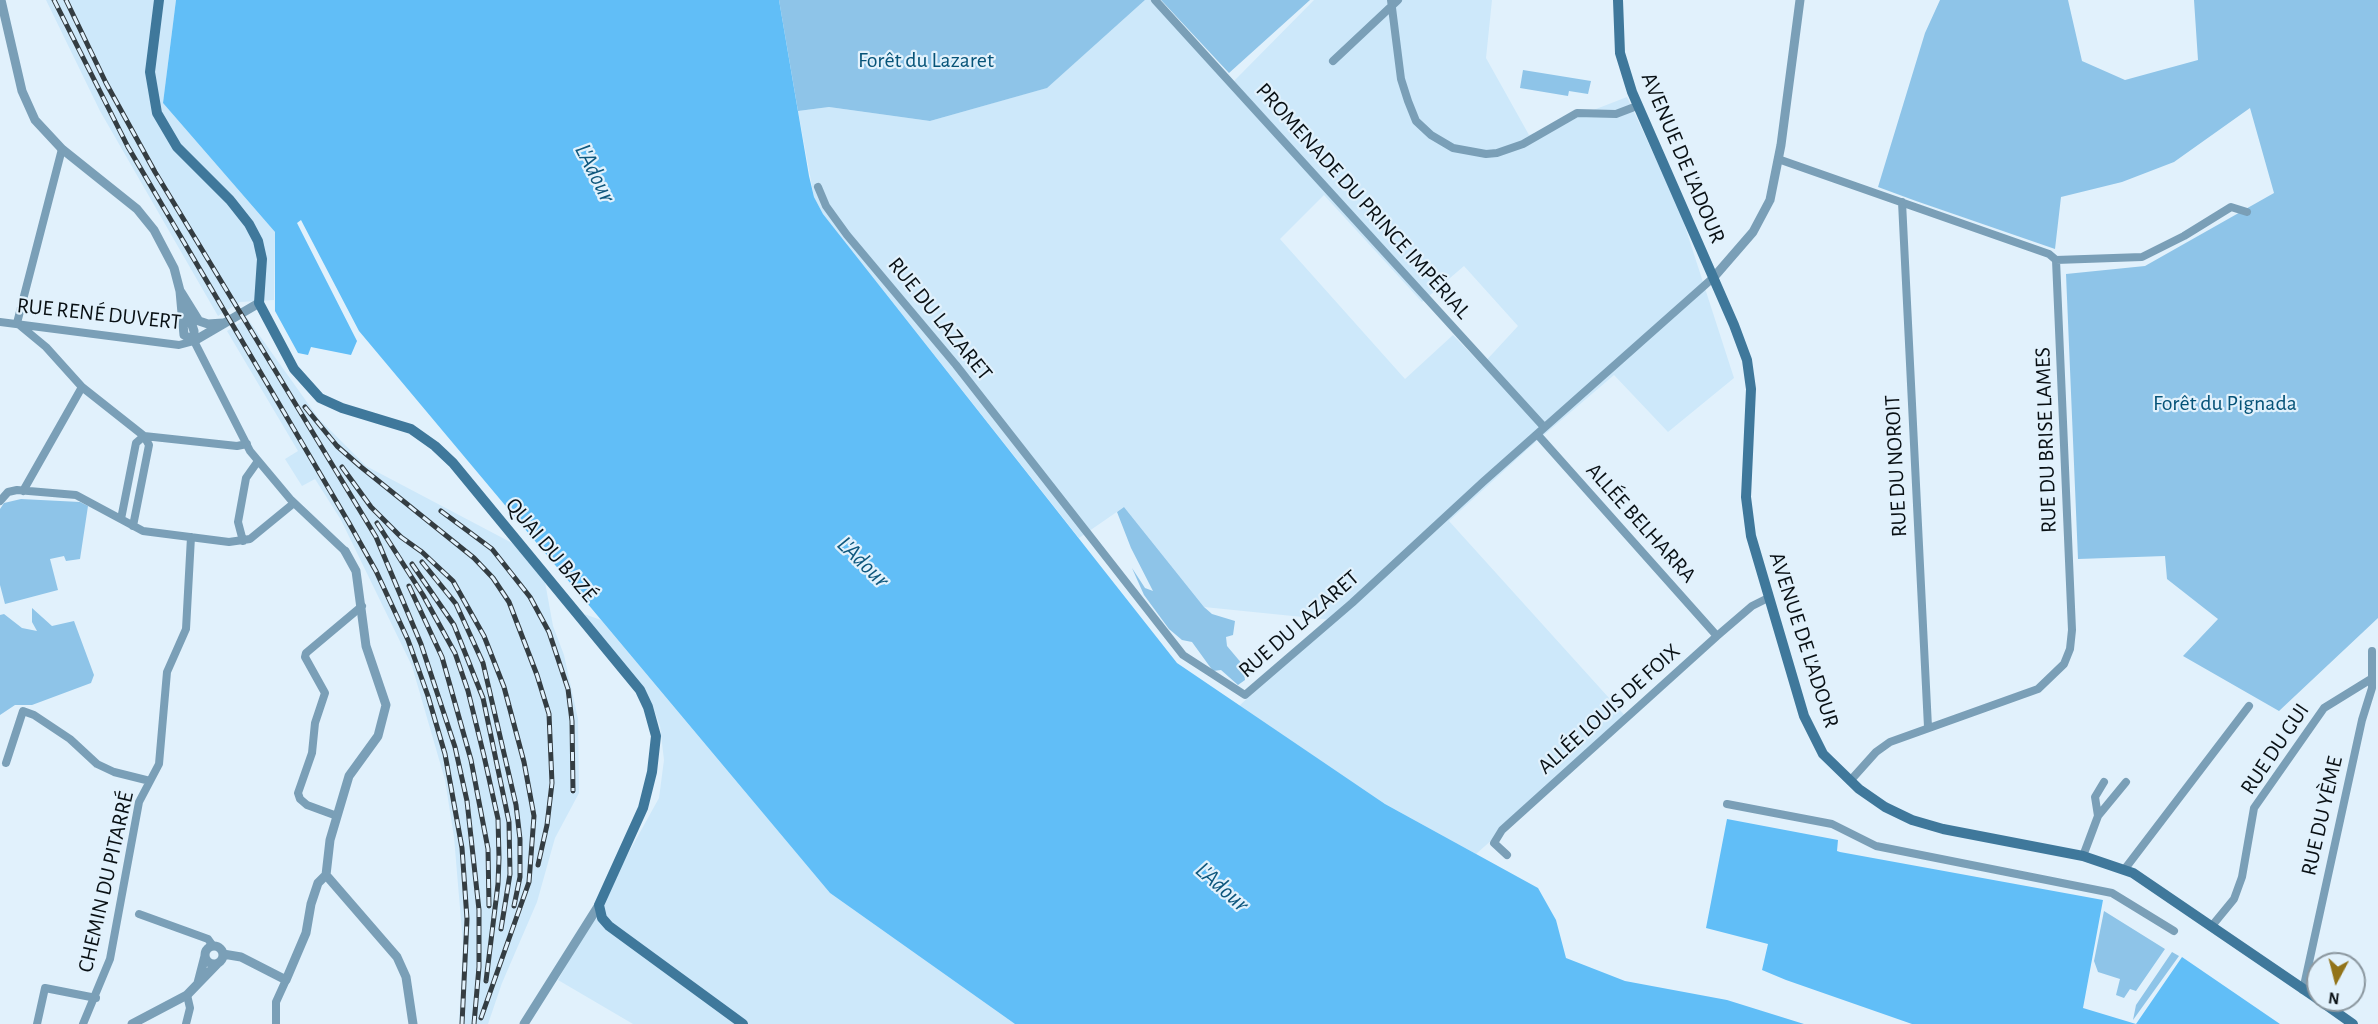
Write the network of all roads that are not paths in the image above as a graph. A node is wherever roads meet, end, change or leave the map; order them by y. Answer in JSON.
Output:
{"nodes":[{"id":1,"x":1,"y":0,"type":"edge"},
{"id":2,"x":159,"y":0,"type":"edge"},
{"id":3,"x":1155,"y":0,"type":"edge"},
{"id":4,"x":1618,"y":0,"type":"edge"},
{"id":5,"x":1800,"y":0,"type":"edge"},
{"id":6,"x":1394,"y":1,"type":"edge"},
{"id":7,"x":1333,"y":61,"type":"dead end"},
{"id":8,"x":1638,"y":106,"type":"junction"},
{"id":9,"x":62,"y":149,"type":"junction"},
{"id":10,"x":1778,"y":159,"type":"junction"},
{"id":11,"x":818,"y":187,"type":"dead end"},
{"id":12,"x":1902,"y":202,"type":"junction"},
{"id":13,"x":2247,"y":212,"type":"dead end"},
{"id":14,"x":2056,"y":260,"type":"junction"},
{"id":15,"x":1714,"y":277,"type":"junction"},
{"id":16,"x":180,"y":291,"type":"junction"},
{"id":17,"x":259,"y":303,"type":"junction"},
{"id":18,"x":0,"y":322,"type":"edge"},
{"id":19,"x":17,"y":323,"type":"junction"},
{"id":20,"x":225,"y":323,"type":"junction"},
{"id":21,"x":194,"y":340,"type":"junction"},
{"id":22,"x":82,"y":387,"type":"junction"},
{"id":23,"x":1544,"y":427,"type":"junction"},
{"id":24,"x":1537,"y":434,"type":"junction"},
{"id":25,"x":144,"y":436,"type":"junction"},
{"id":26,"x":247,"y":444,"type":"junction"},
{"id":27,"x":258,"y":461,"type":"junction"},
{"id":28,"x":23,"y":490,"type":"junction"},
{"id":29,"x":0,"y":501,"type":"edge"},
{"id":30,"x":294,"y":503,"type":"junction"},
{"id":31,"x":121,"y":519,"type":"junction"},
{"id":32,"x":133,"y":526,"type":"junction"},
{"id":33,"x":192,"y":537,"type":"junction"},
{"id":34,"x":243,"y":541,"type":"junction"},
{"id":35,"x":345,"y":551,"type":"joint"},
{"id":36,"x":1768,"y":598,"type":"junction"},
{"id":37,"x":362,"y":606,"type":"junction"},
{"id":38,"x":1717,"y":636,"type":"junction"},
{"id":39,"x":2372,"y":651,"type":"dead end"},
{"id":40,"x":2371,"y":679,"type":"junction"},
{"id":41,"x":2249,"y":706,"type":"dead end"},
{"id":42,"x":1928,"y":727,"type":"junction"},
{"id":43,"x":6,"y":763,"type":"dead end"},
{"id":44,"x":150,"y":781,"type":"junction"},
{"id":45,"x":1850,"y":781,"type":"junction"},
{"id":46,"x":2104,"y":782,"type":"dead end"},
{"id":47,"x":2126,"y":782,"type":"dead end"},
{"id":48,"x":1727,"y":804,"type":"dead end"},
{"id":49,"x":337,"y":816,"type":"junction"},
{"id":50,"x":2098,"y":816,"type":"junction"},
{"id":51,"x":1507,"y":855,"type":"dead end"},
{"id":52,"x":2083,"y":856,"type":"junction"},
{"id":53,"x":2124,"y":870,"type":"junction"},
{"id":54,"x":326,"y":875,"type":"junction"},
{"id":55,"x":599,"y":905,"type":"junction"},
{"id":56,"x":139,"y":914,"type":"dead end"},
{"id":57,"x":2211,"y":927,"type":"junction"},
{"id":58,"x":2174,"y":931,"type":"dead end"},
{"id":59,"x":213,"y":946,"type":"junction"},
{"id":60,"x":223,"y":954,"type":"junction"},
{"id":61,"x":205,"y":956,"type":"junction"},
{"id":62,"x":218,"y":963,"type":"junction"},
{"id":63,"x":286,"y":980,"type":"junction"},
{"id":64,"x":198,"y":983,"type":"junction"},
{"id":65,"x":2303,"y":990,"type":"junction"},
{"id":66,"x":2306,"y":992,"type":"edge"},
{"id":67,"x":187,"y":995,"type":"junction"},
{"id":68,"x":96,"y":998,"type":"junction"},
{"id":69,"x":2336,"y":1012,"type":"edge"},
{"id":70,"x":37,"y":1024,"type":"edge"},
{"id":71,"x":83,"y":1024,"type":"edge"},
{"id":72,"x":132,"y":1024,"type":"edge"},
{"id":73,"x":186,"y":1024,"type":"edge"},
{"id":74,"x":276,"y":1024,"type":"edge"},
{"id":75,"x":413,"y":1024,"type":"edge"},
{"id":76,"x":524,"y":1024,"type":"edge"},
{"id":77,"x":743,"y":1024,"type":"edge"},
{"id":78,"x":2353,"y":1024,"type":"edge"}],
"edges":[{"from":1,"to":9,"type":"street"},
{"from":2,"to":17,"type":"main road"},
{"from":3,"to":23,"type":"street","name":"PROMENADE DU PRINCE IMPÉRIAL"},
{"from":4,"to":8,"type":"main road","name":"AVENUE DE L'ADOUR"},
{"from":5,"to":10,"type":"street"},
{"from":6,"to":7,"type":"street"},
{"from":6,"to":8,"type":"street"},
{"from":8,"to":15,"type":"main road","name":"AVENUE DE L'ADOUR"},
{"from":9,"to":16,"type":"street"},
{"from":9,"to":19,"type":"street"},
{"from":10,"to":12,"type":"street"},
{"from":10,"to":15,"type":"street"},
{"from":11,"to":24,"type":"street","name":"RUE DU LAZARET"},
{"from":12,"to":14,"type":"street"},
{"from":12,"to":42,"type":"street","name":"RUE DU NOROIT"},
{"from":13,"to":14,"type":"street"},
{"from":14,"to":42,"type":"street","name":"RUE DU BRISE LAMES"},
{"from":15,"to":23,"type":"street","name":"RUE DU LAZARET"},
{"from":15,"to":36,"type":"main road","name":"AVENUE DE L'ADOUR"},
{"from":16,"to":20,"type":"street"},
{"from":16,"to":21,"type":"street"},
{"from":17,"to":20,"type":"street"},
{"from":17,"to":55,"type":"main road","name":"QUAI DU BAZÉ"},
{"from":18,"to":19,"type":"street","name":"RUE RENÉ DUVERT"},
{"from":19,"to":21,"type":"street","name":"RUE RENÉ DUVERT"},
{"from":19,"to":22,"type":"street"},
{"from":20,"to":21,"type":"street"},
{"from":21,"to":26,"type":"street"},
{"from":22,"to":25,"type":"street"},
{"from":22,"to":28,"type":"street"},
{"from":23,"to":24,"type":"street","name":"RUE DU LAZARET"},
{"from":24,"to":38,"type":"street","name":"ALLÉE BELHARRA"},
{"from":25,"to":26,"type":"street"},
{"from":25,"to":31,"type":"street"},
{"from":25,"to":32,"type":"street"},
{"from":26,"to":27,"type":"street"},
{"from":27,"to":30,"type":"street"},
{"from":27,"to":34,"type":"street"},
{"from":28,"to":29,"type":"street"},
{"from":28,"to":31,"type":"street"},
{"from":30,"to":34,"type":"street"},
{"from":30,"to":35,"type":"street"},
{"from":31,"to":32,"type":"street"},
{"from":32,"to":33,"type":"street"},
{"from":33,"to":34,"type":"street"},
{"from":33,"to":44,"type":"street","name":"CHEMIN DU PITARRÉ"},
{"from":35,"to":37,"type":"street"},
{"from":36,"to":38,"type":"street","name":"ALLÉE LOUIS DE FOIX"},
{"from":36,"to":45,"type":"main road","name":"AVENUE DE L'ADOUR"},
{"from":37,"to":49,"type":"street"},
{"from":37,"to":49,"type":"street"},
{"from":38,"to":51,"type":"street","name":"ALLÉE LOUIS DE FOIX"},
{"from":39,"to":40,"type":"street","name":"RUE DU YÈME"},
{"from":40,"to":57,"type":"street","name":"RUE DU GUI"},
{"from":40,"to":65,"type":"street","name":"RUE DU YÈME"},
{"from":41,"to":53,"type":"street"},
{"from":42,"to":45,"type":"street","name":"RUE DU BRISE LAMES"},
{"from":43,"to":44,"type":"street"},
{"from":44,"to":68,"type":"street","name":"CHEMIN DU PITARRÉ"},
{"from":45,"to":52,"type":"main road","name":"AVENUE DE L'ADOUR"},
{"from":46,"to":50,"type":"street"},
{"from":47,"to":50,"type":"street"},
{"from":48,"to":58,"type":"street"},
{"from":49,"to":54,"type":"street"},
{"from":50,"to":52,"type":"street"},
{"from":52,"to":53,"type":"main road","name":"AVENUE DE L'ADOUR"},
{"from":53,"to":57,"type":"main road","name":"AVENUE DE L'ADOUR"},
{"from":54,"to":63,"type":"street"},
{"from":54,"to":75,"type":"street"},
{"from":55,"to":76,"type":"street"},
{"from":55,"to":77,"type":"main road"},
{"from":56,"to":59,"type":"street"},
{"from":57,"to":65,"type":"main road","name":"AVENUE DE L'ADOUR"},
{"from":59,"to":60,"type":"street"},
{"from":59,"to":61,"type":"street"},
{"from":60,"to":62,"type":"street"},
{"from":60,"to":63,"type":"street"},
{"from":61,"to":62,"type":"street"},
{"from":61,"to":64,"type":"street"},
{"from":62,"to":64,"type":"street"},
{"from":63,"to":74,"type":"street"},
{"from":64,"to":67,"type":"street"},
{"from":65,"to":66,"type":"main road","name":"AVENUE DE L'ADOUR"},
{"from":67,"to":72,"type":"street"},
{"from":67,"to":73,"type":"street"},
{"from":68,"to":70,"type":"street"},
{"from":68,"to":71,"type":"street","name":"CHEMIN DU PITARRÉ"},
{"from":69,"to":78,"type":"main road","name":"AVENUE DE L'ADOUR"}]}
